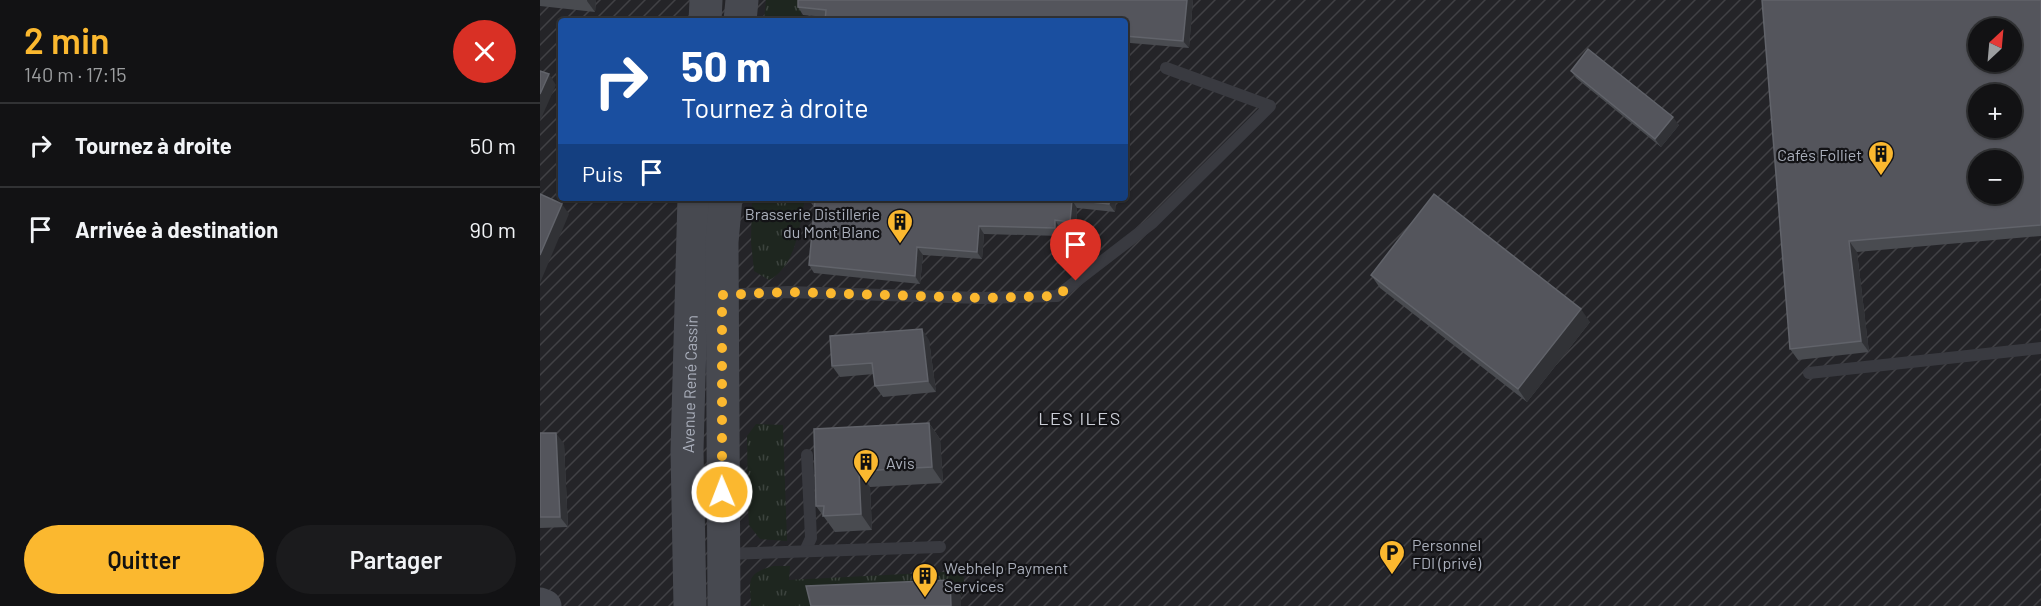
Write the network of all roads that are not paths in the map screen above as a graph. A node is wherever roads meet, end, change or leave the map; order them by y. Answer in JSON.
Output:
{"nodes":[{"id":1,"x":706,"y":0,"type":"edge"},
{"id":2,"x":742,"y":0,"type":"edge"},
{"id":3,"x":705,"y":18,"type":"edge"},
{"id":4,"x":741,"y":18,"type":"edge"},
{"id":5,"x":1166,"y":68,"type":"dead end"},
{"id":6,"x":694,"y":201,"type":"edge"},
{"id":7,"x":725,"y":201,"type":"edge"},
{"id":8,"x":707,"y":295,"type":"junction"},
{"id":9,"x":2041,"y":348,"type":"edge"},
{"id":10,"x":1809,"y":373,"type":"dead end"},
{"id":11,"x":807,"y":455,"type":"dead end"},
{"id":12,"x":940,"y":547,"type":"dead end"},
{"id":13,"x":805,"y":551,"type":"junction"},
{"id":14,"x":723,"y":554,"type":"junction"},
{"id":15,"x":540,"y":604,"type":"edge"},
{"id":16,"x":545,"y":606,"type":"edge"},
{"id":17,"x":690,"y":606,"type":"edge"},
{"id":18,"x":724,"y":606,"type":"edge"}],
"edges":[{"from":1,"to":3,"type":"main road"},
{"from":2,"to":4,"type":"main road"},
{"from":5,"to":8,"type":"lane"},
{"from":6,"to":8,"type":"main road","name":"Avenue René Cassin"},
{"from":7,"to":8,"type":"main road","name":"Avenue René Cassin"},
{"from":8,"to":14,"type":"main road","name":"Avenue René Cassin"},
{"from":8,"to":17,"type":"main road","name":"Avenue René Cassin"},
{"from":9,"to":10,"type":"lane"},
{"from":11,"to":13,"type":"lane"},
{"from":12,"to":13,"type":"lane"},
{"from":13,"to":14,"type":"lane"},
{"from":14,"to":18,"type":"main road","name":"Avenue René Cassin"},
{"from":15,"to":16,"type":"main road"}]}
